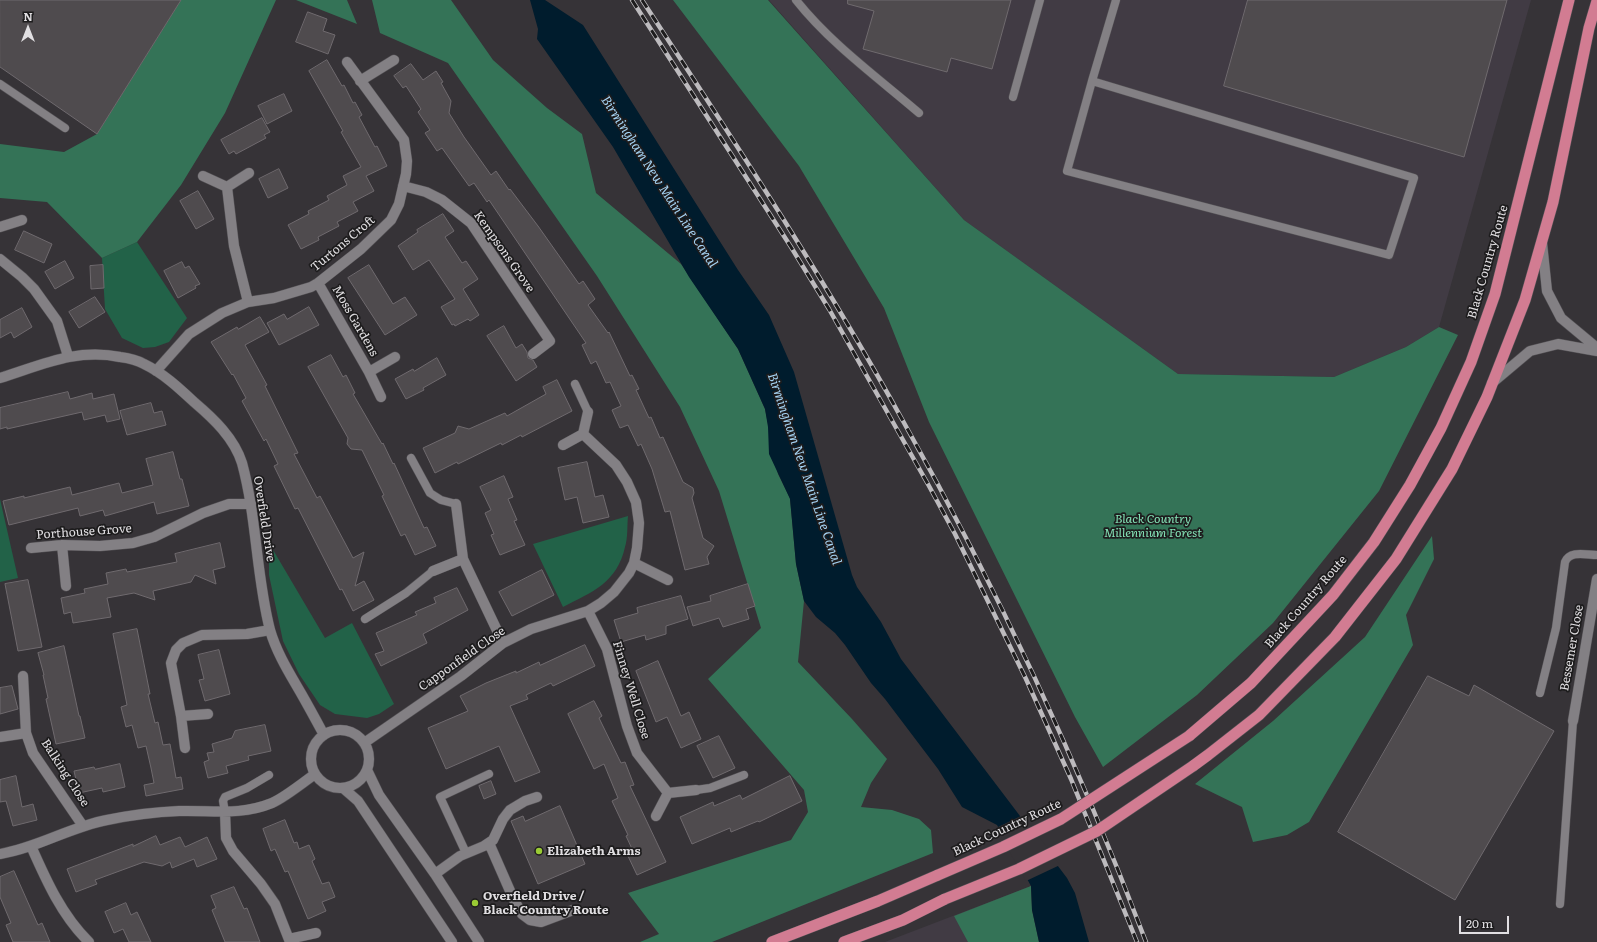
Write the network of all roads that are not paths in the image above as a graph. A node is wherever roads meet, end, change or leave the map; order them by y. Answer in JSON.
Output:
{"nodes":[{"id":1,"x":796,"y":0,"type":"edge"},
{"id":2,"x":1040,"y":0,"type":"edge"},
{"id":3,"x":1116,"y":0,"type":"edge"},
{"id":4,"x":1569,"y":0,"type":"edge"},
{"id":5,"x":1597,"y":1,"type":"edge"},
{"id":6,"x":394,"y":60,"type":"dead end"},
{"id":7,"x":347,"y":62,"type":"dead end"},
{"id":8,"x":360,"y":81,"type":"junction"},
{"id":9,"x":1092,"y":81,"type":"junction"},
{"id":10,"x":0,"y":84,"type":"edge"},
{"id":11,"x":1013,"y":97,"type":"dead end"},
{"id":12,"x":919,"y":113,"type":"dead end"},
{"id":13,"x":65,"y":128,"type":"dead end"},
{"id":14,"x":249,"y":173,"type":"dead end"},
{"id":15,"x":204,"y":176,"type":"dead end"},
{"id":16,"x":403,"y":186,"type":"junction"},
{"id":17,"x":227,"y":187,"type":"junction"},
{"id":18,"x":22,"y":220,"type":"dead end"},
{"id":19,"x":0,"y":227,"type":"edge"},
{"id":20,"x":1542,"y":244,"type":"junction"},
{"id":21,"x":0,"y":260,"type":"edge"},
{"id":22,"x":318,"y":283,"type":"junction"},
{"id":23,"x":248,"y":302,"type":"junction"},
{"id":24,"x":1597,"y":348,"type":"edge"},
{"id":25,"x":1597,"y":351,"type":"edge"},
{"id":26,"x":533,"y":354,"type":"dead end"},
{"id":27,"x":68,"y":356,"type":"junction"},
{"id":28,"x":395,"y":357,"type":"dead end"},
{"id":29,"x":156,"y":371,"type":"junction"},
{"id":30,"x":369,"y":372,"type":"junction"},
{"id":31,"x":0,"y":378,"type":"edge"},
{"id":32,"x":1492,"y":383,"type":"junction"},
{"id":33,"x":575,"y":384,"type":"dead end"},
{"id":34,"x":381,"y":397,"type":"dead end"},
{"id":35,"x":588,"y":412,"type":"joint"},
{"id":36,"x":583,"y":434,"type":"junction"},
{"id":37,"x":563,"y":445,"type":"dead end"},
{"id":38,"x":411,"y":458,"type":"dead end"},
{"id":39,"x":251,"y":504,"type":"junction"},
{"id":40,"x":456,"y":504,"type":"joint"},
{"id":41,"x":62,"y":545,"type":"junction"},
{"id":42,"x":31,"y":548,"type":"dead end"},
{"id":43,"x":1597,"y":555,"type":"edge"},
{"id":44,"x":463,"y":559,"type":"junction"},
{"id":45,"x":634,"y":563,"type":"junction"},
{"id":46,"x":433,"y":571,"type":"joint"},
{"id":47,"x":1597,"y":579,"type":"edge"},
{"id":48,"x":668,"y":580,"type":"dead end"},
{"id":49,"x":66,"y":586,"type":"dead end"},
{"id":50,"x":588,"y":610,"type":"junction"},
{"id":51,"x":365,"y":619,"type":"dead end"},
{"id":52,"x":270,"y":630,"type":"junction"},
{"id":53,"x":503,"y":643,"type":"junction"},
{"id":54,"x":23,"y":676,"type":"dead end"},
{"id":55,"x":1540,"y":692,"type":"dead end"},
{"id":56,"x":208,"y":714,"type":"dead end"},
{"id":57,"x":181,"y":716,"type":"junction"},
{"id":58,"x":1573,"y":721,"type":"joint"},
{"id":59,"x":26,"y":733,"type":"junction"},
{"id":60,"x":324,"y":736,"type":"junction"},
{"id":61,"x":0,"y":737,"type":"edge"},
{"id":62,"x":364,"y":743,"type":"junction"},
{"id":63,"x":185,"y":748,"type":"dead end"},
{"id":64,"x":367,"y":770,"type":"junction"},
{"id":65,"x":315,"y":774,"type":"junction"},
{"id":66,"x":490,"y":774,"type":"dead end"},
{"id":67,"x":269,"y":775,"type":"dead end"},
{"id":68,"x":744,"y":775,"type":"dead end"},
{"id":69,"x":343,"y":788,"type":"junction"},
{"id":70,"x":696,"y":790,"type":"joint"},
{"id":71,"x":668,"y":793,"type":"junction"},
{"id":72,"x":537,"y":797,"type":"dead end"},
{"id":73,"x":225,"y":812,"type":"junction"},
{"id":74,"x":656,"y":816,"type":"dead end"},
{"id":75,"x":83,"y":826,"type":"junction"},
{"id":76,"x":489,"y":843,"type":"junction"},
{"id":77,"x":31,"y":846,"type":"junction"},
{"id":78,"x":466,"y":853,"type":"junction"},
{"id":79,"x":0,"y":854,"type":"edge"},
{"id":80,"x":435,"y":874,"type":"junction"},
{"id":81,"x":1560,"y":904,"type":"dead end"},
{"id":82,"x":573,"y":910,"type":"dead end"},
{"id":83,"x":316,"y":934,"type":"dead end"},
{"id":84,"x":289,"y":941,"type":"edge"},
{"id":85,"x":88,"y":942,"type":"edge"},
{"id":86,"x":452,"y":942,"type":"edge"},
{"id":87,"x":479,"y":942,"type":"edge"},
{"id":88,"x":772,"y":942,"type":"edge"},
{"id":89,"x":844,"y":942,"type":"edge"}],
"edges":[{"from":1,"to":12,"type":"lane"},
{"from":2,"to":11,"type":"lane"},
{"from":3,"to":9,"type":"lane"},
{"from":4,"to":88,"type":"highway","name":"Black Country Route","bridge":true},
{"from":5,"to":20,"type":"highway"},
{"from":6,"to":8,"type":"street"},
{"from":7,"to":8,"type":"street","name":"Turtons Croft"},
{"from":8,"to":16,"type":"street","name":"Turtons Croft"},
{"from":9,"to":9,"type":"lane"},
{"from":10,"to":13,"type":"lane"},
{"from":14,"to":17,"type":"street"},
{"from":15,"to":17,"type":"street"},
{"from":16,"to":22,"type":"street","name":"Turtons Croft"},
{"from":16,"to":26,"type":"street","name":"Kempsons Grove"},
{"from":17,"to":23,"type":"street"},
{"from":18,"to":19,"type":"street"},
{"from":20,"to":24,"type":"street"},
{"from":20,"to":32,"type":"highway"},
{"from":21,"to":27,"type":"street"},
{"from":22,"to":23,"type":"street","name":"Turtons Croft"},
{"from":22,"to":30,"type":"street","name":"Moss Gardens"},
{"from":23,"to":29,"type":"street","name":"Turtons Croft"},
{"from":25,"to":32,"type":"street"},
{"from":27,"to":29,"type":"street","name":"Overfield Drive"},
{"from":27,"to":31,"type":"street","name":"Overfield Drive"},
{"from":28,"to":30,"type":"street","name":"Moss Gardens"},
{"from":29,"to":39,"type":"street","name":"Overfield Drive"},
{"from":30,"to":34,"type":"street","name":"Moss Gardens"},
{"from":32,"to":89,"type":"highway","bridge":true},
{"from":33,"to":35,"type":"lane"},
{"from":35,"to":36,"type":"street"},
{"from":36,"to":37,"type":"street"},
{"from":36,"to":45,"type":"street","name":"Capponfield Close"},
{"from":38,"to":40,"type":"lane"},
{"from":39,"to":41,"type":"street","name":"Porthouse Grove"},
{"from":39,"to":52,"type":"street","name":"Overfield Drive"},
{"from":40,"to":44,"type":"street"},
{"from":41,"to":42,"type":"street","name":"Porthouse Grove"},
{"from":41,"to":49,"type":"street"},
{"from":43,"to":55,"type":"lane"},
{"from":44,"to":46,"type":"street"},
{"from":44,"to":53,"type":"street"},
{"from":45,"to":48,"type":"street"},
{"from":45,"to":50,"type":"street","name":"Capponfield Close"},
{"from":46,"to":51,"type":"lane"},
{"from":47,"to":58,"type":"street","name":"Bessemer Close"},
{"from":50,"to":53,"type":"street","name":"Capponfield Close"},
{"from":50,"to":71,"type":"street","name":"Finney Well Close"},
{"from":52,"to":57,"type":"street"},
{"from":52,"to":60,"type":"street","name":"Overfield Drive"},
{"from":53,"to":62,"type":"street","name":"Capponfield Close"},
{"from":54,"to":59,"type":"street","name":"Balking Close"},
{"from":56,"to":57,"type":"street"},
{"from":57,"to":63,"type":"street"},
{"from":58,"to":81,"type":"lane"},
{"from":59,"to":61,"type":"street","name":"Balking Close"},
{"from":59,"to":75,"type":"street","name":"Balking Close"},
{"from":60,"to":62,"type":"street"},
{"from":60,"to":65,"type":"street"},
{"from":62,"to":64,"type":"street"},
{"from":64,"to":69,"type":"street"},
{"from":64,"to":80,"type":"street"},
{"from":65,"to":69,"type":"street"},
{"from":65,"to":73,"type":"street"},
{"from":66,"to":78,"type":"lane"},
{"from":67,"to":73,"type":"lane"},
{"from":68,"to":70,"type":"lane"},
{"from":69,"to":86,"type":"street"},
{"from":70,"to":71,"type":"street"},
{"from":71,"to":74,"type":"street"},
{"from":72,"to":76,"type":"street"},
{"from":73,"to":75,"type":"street"},
{"from":73,"to":84,"type":"street"},
{"from":75,"to":77,"type":"street"},
{"from":76,"to":78,"type":"street"},
{"from":76,"to":82,"type":"street"},
{"from":77,"to":79,"type":"street"},
{"from":77,"to":85,"type":"street"},
{"from":78,"to":80,"type":"street"},
{"from":80,"to":87,"type":"street"},
{"from":83,"to":84,"type":"street"}]}
